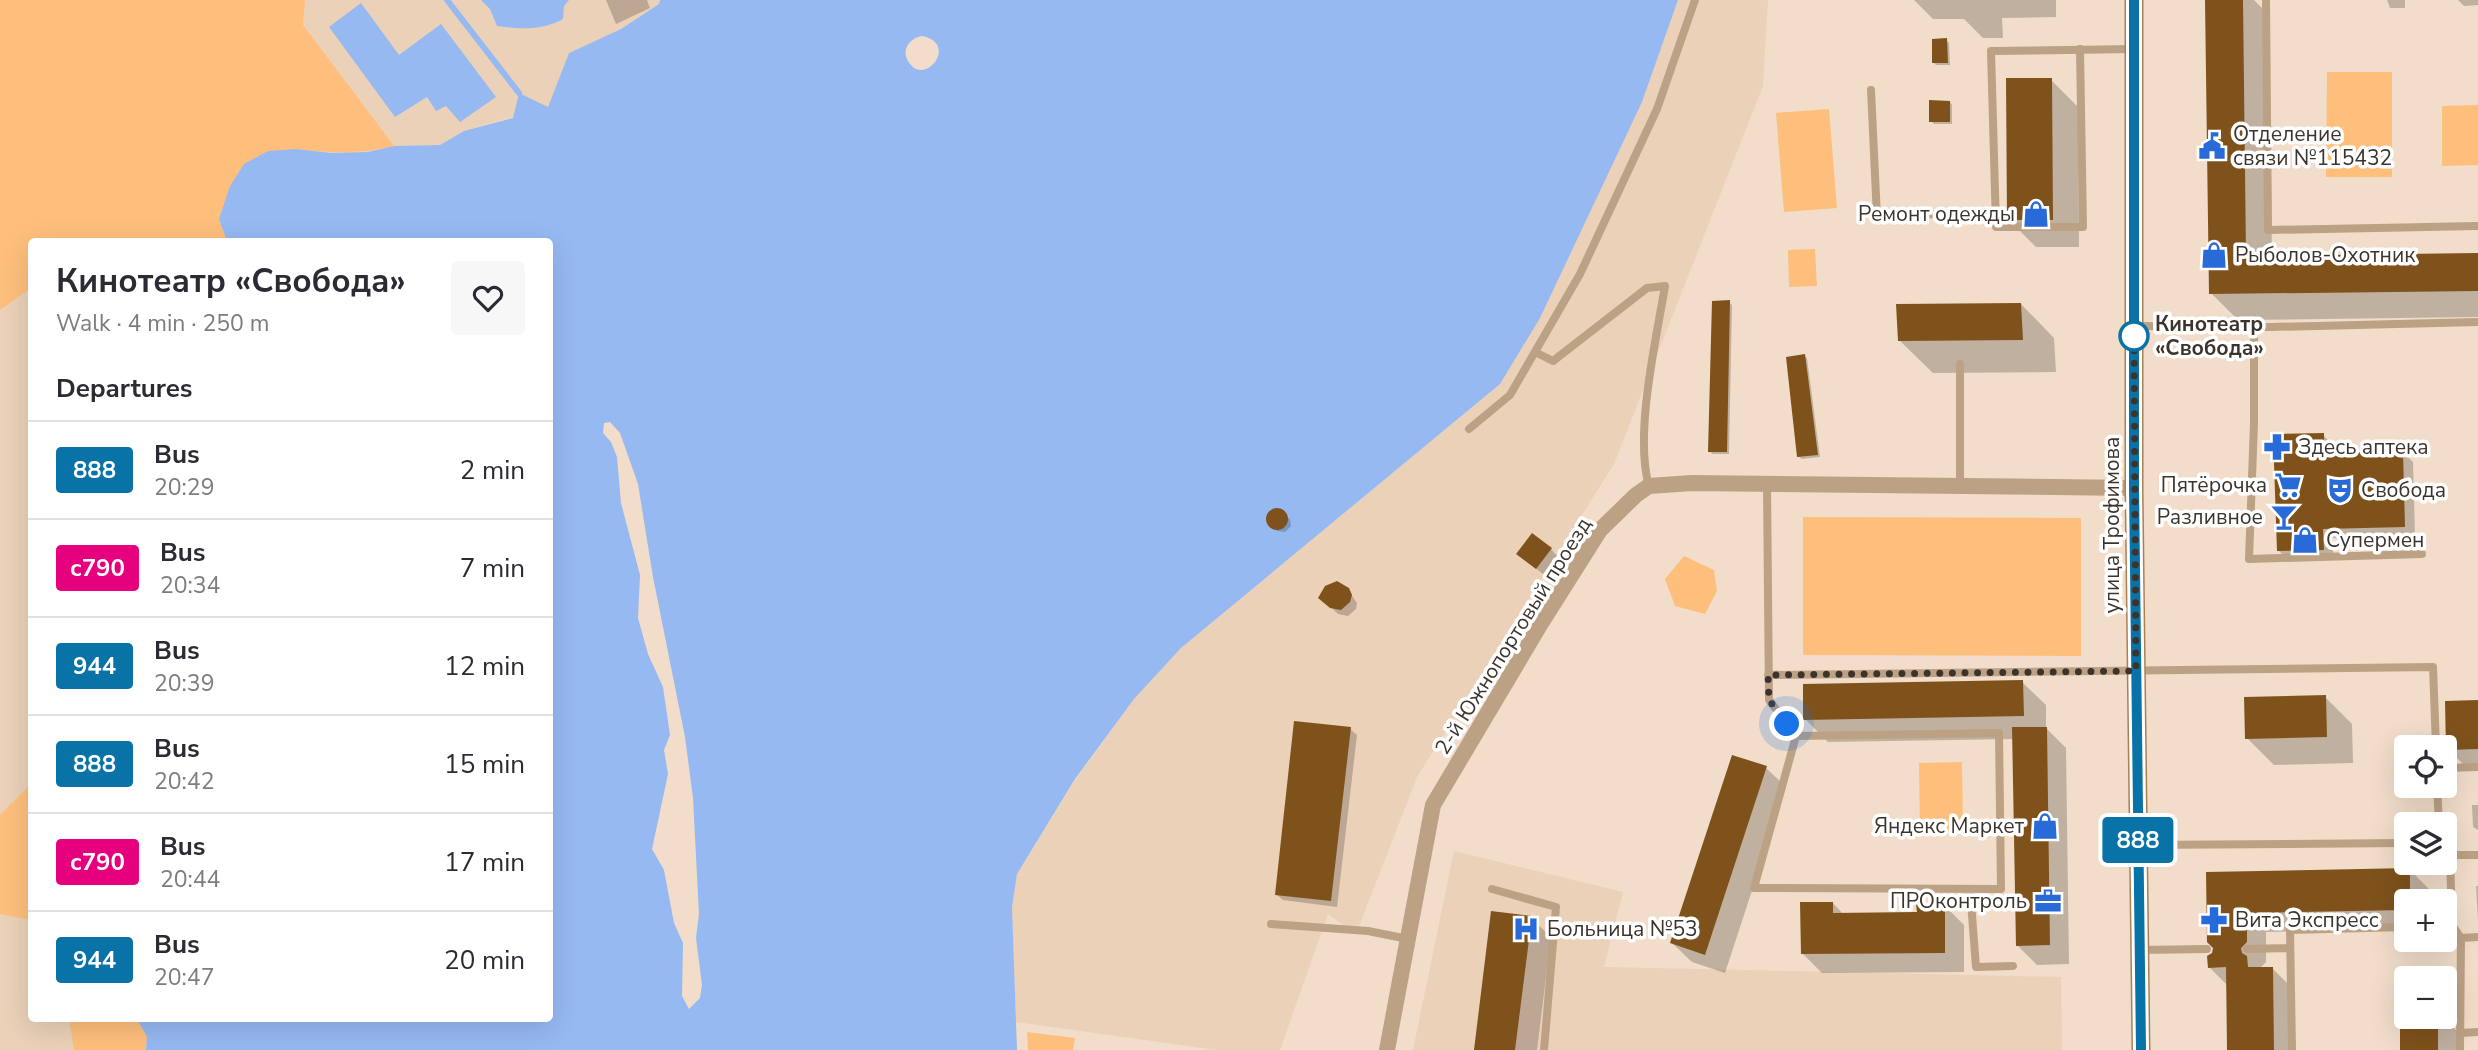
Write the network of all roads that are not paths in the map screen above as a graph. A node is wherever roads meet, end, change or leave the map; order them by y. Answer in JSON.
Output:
{"nodes":[{"id":1,"x":1695,"y":0,"type":"edge"},
{"id":2,"x":2134,"y":0,"type":"edge"},
{"id":3,"x":2266,"y":0,"type":"edge"},
{"id":4,"x":2080,"y":49,"type":"junction"},
{"id":5,"x":2134,"y":49,"type":"junction"},
{"id":6,"x":1871,"y":90,"type":"dead end"},
{"id":7,"x":1995,"y":211,"type":"junction"},
{"id":8,"x":2478,"y":226,"type":"edge"},
{"id":9,"x":2478,"y":322,"type":"edge"},
{"id":10,"x":2134,"y":326,"type":"junction"},
{"id":11,"x":2254,"y":327,"type":"junction"},
{"id":12,"x":1536,"y":353,"type":"junction"},
{"id":13,"x":1960,"y":364,"type":"dead end"},
{"id":14,"x":1469,"y":429,"type":"dead end"},
{"id":15,"x":1767,"y":484,"type":"junction"},
{"id":16,"x":1649,"y":486,"type":"junction"},
{"id":17,"x":1959,"y":486,"type":"junction"},
{"id":18,"x":2134,"y":488,"type":"junction"},
{"id":19,"x":2422,"y":554,"type":"dead end"},
{"id":20,"x":2136,"y":671,"type":"junction"},
{"id":21,"x":1768,"y":675,"type":"junction"},
{"id":22,"x":2436,"y":735,"type":"edge"},
{"id":23,"x":1796,"y":736,"type":"junction"},
{"id":24,"x":2478,"y":767,"type":"edge"},
{"id":25,"x":2457,"y":768,"type":"edge"},
{"id":26,"x":2394,"y":842,"type":"edge"},
{"id":27,"x":2138,"y":845,"type":"junction"},
{"id":28,"x":2457,"y":853,"type":"edge"},
{"id":29,"x":2478,"y":855,"type":"edge"},
{"id":30,"x":1492,"y":889,"type":"dead end"},
{"id":31,"x":1970,"y":889,"type":"junction"},
{"id":32,"x":1271,"y":925,"type":"dead end"},
{"id":33,"x":2394,"y":927,"type":"edge"},
{"id":34,"x":2457,"y":934,"type":"edge"},
{"id":35,"x":2478,"y":937,"type":"edge"},
{"id":36,"x":2461,"y":938,"type":"junction"},
{"id":37,"x":1408,"y":939,"type":"junction"},
{"id":38,"x":2247,"y":948,"type":"dead end"},
{"id":39,"x":2290,"y":948,"type":"junction"},
{"id":40,"x":2207,"y":949,"type":"dead end"},
{"id":41,"x":2140,"y":950,"type":"junction"},
{"id":42,"x":2013,"y":967,"type":"dead end"},
{"id":43,"x":2478,"y":1032,"type":"edge"},
{"id":44,"x":2460,"y":1033,"type":"junction"},
{"id":45,"x":1387,"y":1050,"type":"edge"},
{"id":46,"x":1544,"y":1050,"type":"edge"},
{"id":47,"x":2141,"y":1050,"type":"edge"},
{"id":48,"x":2292,"y":1050,"type":"edge"},
{"id":49,"x":2460,"y":1050,"type":"edge"}],
"edges":[{"from":1,"to":12,"type":"lane"},
{"from":2,"to":5,"type":"main road","name":"улица Трофимова"},
{"from":3,"to":8,"type":"lane"},
{"from":4,"to":5,"type":"lane"},
{"from":4,"to":7,"type":"lane"},
{"from":4,"to":7,"type":"lane"},
{"from":5,"to":10,"type":"main road","name":"улица Трофимова"},
{"from":6,"to":7,"type":"lane"},
{"from":9,"to":11,"type":"lane"},
{"from":10,"to":11,"type":"lane"},
{"from":10,"to":18,"type":"main road","name":"улица Трофимова"},
{"from":11,"to":19,"type":"lane"},
{"from":12,"to":14,"type":"lane"},
{"from":12,"to":16,"type":"lane"},
{"from":13,"to":17,"type":"lane"},
{"from":15,"to":16,"type":"street"},
{"from":15,"to":17,"type":"street"},
{"from":15,"to":21,"type":"lane"},
{"from":16,"to":37,"type":"street","name":"2-й Южнопортовый проезд"},
{"from":17,"to":18,"type":"street"},
{"from":18,"to":20,"type":"main road","name":"улица Трофимова"},
{"from":20,"to":21,"type":"lane"},
{"from":20,"to":22,"type":"lane"},
{"from":20,"to":27,"type":"main road","name":"улица Трофимова"},
{"from":21,"to":23,"type":"lane"},
{"from":23,"to":31,"type":"lane"},
{"from":23,"to":31,"type":"lane"},
{"from":24,"to":25,"type":"lane"},
{"from":26,"to":27,"type":"lane"},
{"from":27,"to":41,"type":"main road","name":"улица Трофимова"},
{"from":28,"to":29,"type":"lane"},
{"from":30,"to":46,"type":"lane"},
{"from":31,"to":42,"type":"lane"},
{"from":32,"to":37,"type":"lane"},
{"from":33,"to":39,"type":"lane"},
{"from":34,"to":36,"type":"lane"},
{"from":35,"to":36,"type":"lane"},
{"from":36,"to":44,"type":"lane"},
{"from":37,"to":45,"type":"street","name":"2-й Южнопортовый проезд"},
{"from":38,"to":39,"type":"lane"},
{"from":39,"to":48,"type":"lane"},
{"from":40,"to":41,"type":"lane"},
{"from":41,"to":47,"type":"main road","name":"улица Трофимова"},
{"from":43,"to":44,"type":"lane"},
{"from":44,"to":49,"type":"lane"}]}
